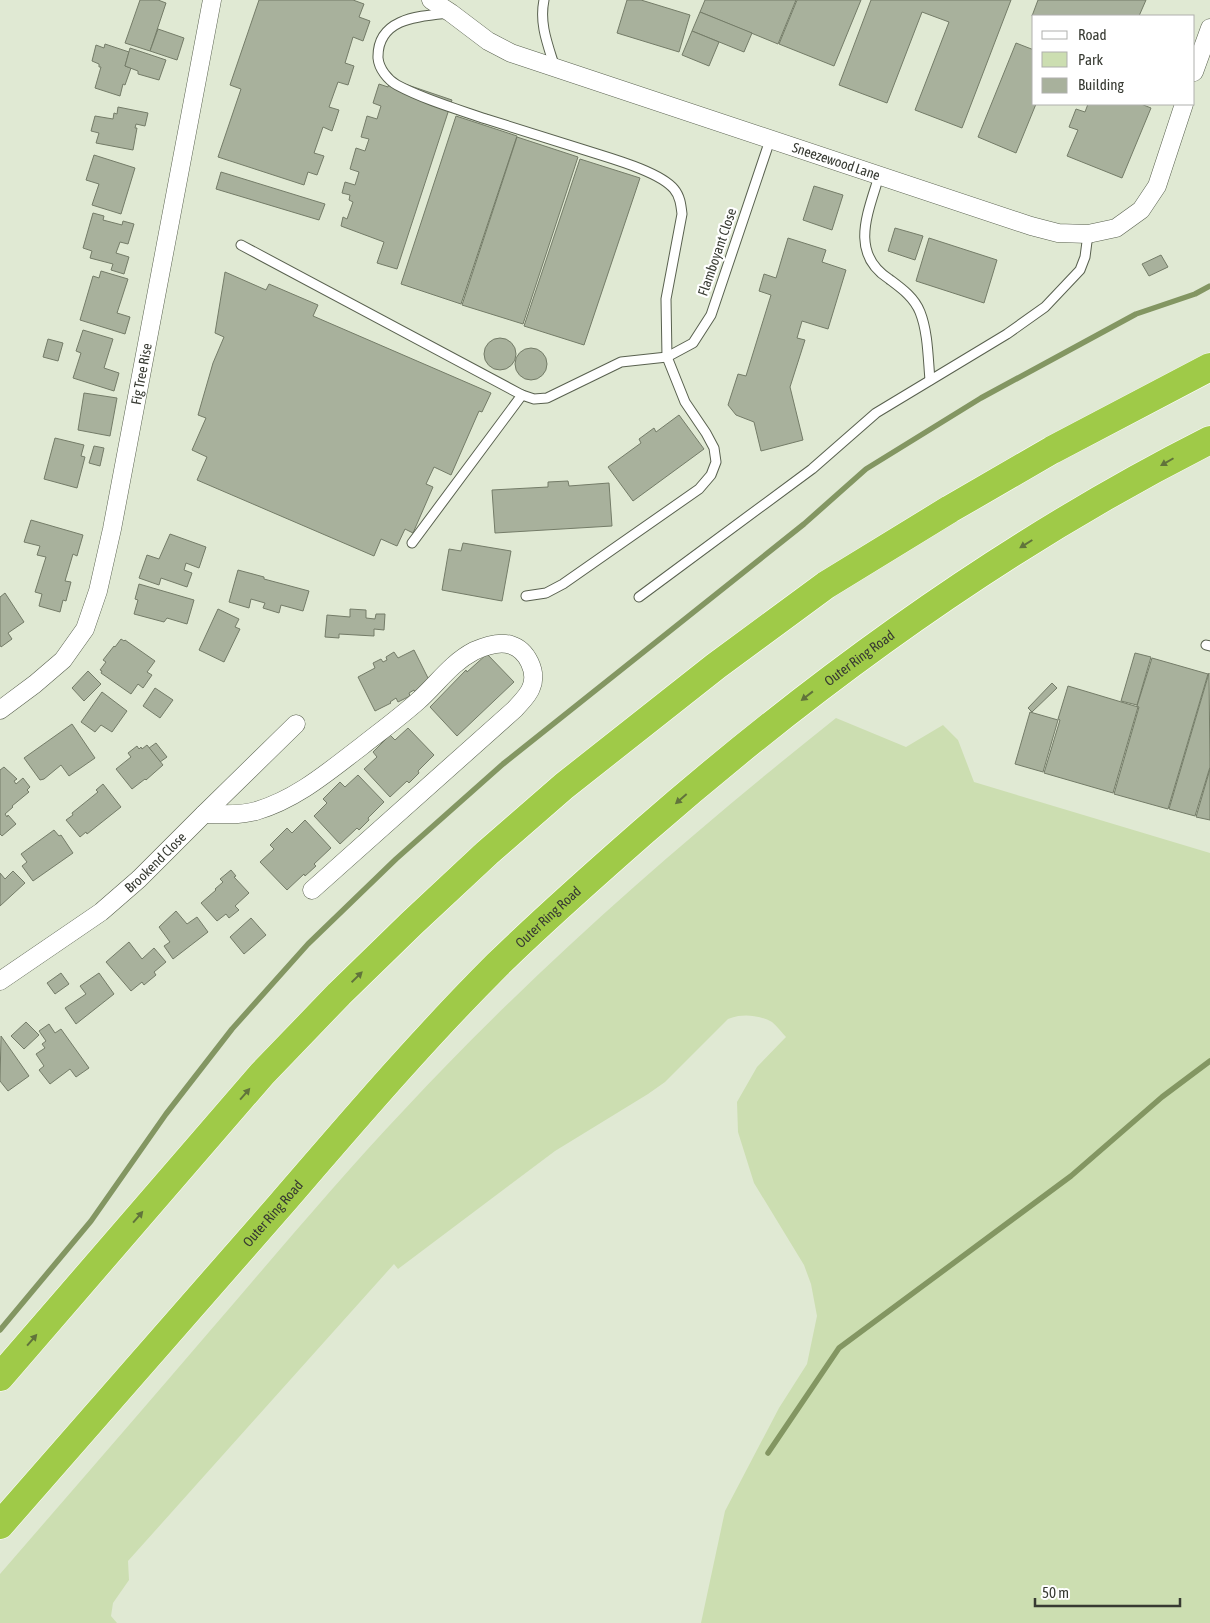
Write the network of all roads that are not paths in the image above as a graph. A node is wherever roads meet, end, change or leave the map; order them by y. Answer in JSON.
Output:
{"nodes":[{"id":1,"x":212,"y":0,"type":"edge"},
{"id":2,"x":431,"y":0,"type":"edge"},
{"id":3,"x":544,"y":0,"type":"edge"},
{"id":4,"x":452,"y":13,"type":"junction"},
{"id":5,"x":1210,"y":28,"type":"edge"},
{"id":6,"x":555,"y":68,"type":"junction"},
{"id":7,"x":1195,"y":69,"type":"edge"},
{"id":8,"x":1184,"y":105,"type":"edge"},
{"id":9,"x":770,"y":140,"type":"junction"},
{"id":10,"x":879,"y":176,"type":"junction"},
{"id":11,"x":1088,"y":234,"type":"junction"},
{"id":12,"x":241,"y":245,"type":"dead end"},
{"id":13,"x":667,"y":357,"type":"junction"},
{"id":14,"x":1210,"y":367,"type":"edge"},
{"id":15,"x":930,"y":380,"type":"junction"},
{"id":16,"x":522,"y":395,"type":"junction"},
{"id":17,"x":1210,"y":440,"type":"edge"},
{"id":18,"x":412,"y":544,"type":"dead end"},
{"id":19,"x":526,"y":596,"type":"dead end"},
{"id":20,"x":639,"y":597,"type":"dead end"},
{"id":21,"x":0,"y":710,"type":"edge"},
{"id":22,"x":296,"y":724,"type":"dead end"},
{"id":23,"x":204,"y":814,"type":"junction"},
{"id":24,"x":312,"y":890,"type":"dead end"},
{"id":25,"x":0,"y":981,"type":"edge"},
{"id":26,"x":0,"y":1377,"type":"edge"},
{"id":27,"x":0,"y":1525,"type":"edge"}],
"edges":[{"from":1,"to":21,"type":"street","name":"Fig Tree Rise"},
{"from":2,"to":4,"type":"street","name":"Sneezewood Lane"},
{"from":3,"to":6,"type":"lane"},
{"from":4,"to":6,"type":"street","name":"Sneezewood Lane"},
{"from":4,"to":13,"type":"lane"},
{"from":5,"to":7,"type":"street"},
{"from":6,"to":9,"type":"street","name":"Sneezewood Lane"},
{"from":8,"to":11,"type":"street","name":"Sneezewood Lane"},
{"from":9,"to":10,"type":"street","name":"Sneezewood Lane"},
{"from":9,"to":13,"type":"lane","name":"Flamboyant Close"},
{"from":10,"to":11,"type":"street","name":"Sneezewood Lane"},
{"from":10,"to":15,"type":"lane"},
{"from":11,"to":15,"type":"lane"},
{"from":12,"to":16,"type":"lane"},
{"from":13,"to":16,"type":"lane"},
{"from":13,"to":19,"type":"lane"},
{"from":26,"to":14,"type":"highway","one_way":true},
{"from":15,"to":20,"type":"lane"},
{"from":16,"to":18,"type":"lane"},
{"from":17,"to":27,"type":"highway","name":"Outer Ring Road","one_way":true},
{"from":22,"to":23,"type":"street","name":"Brookend Close"},
{"from":23,"to":24,"type":"street"},
{"from":23,"to":25,"type":"street","name":"Brookend Close"}]}
